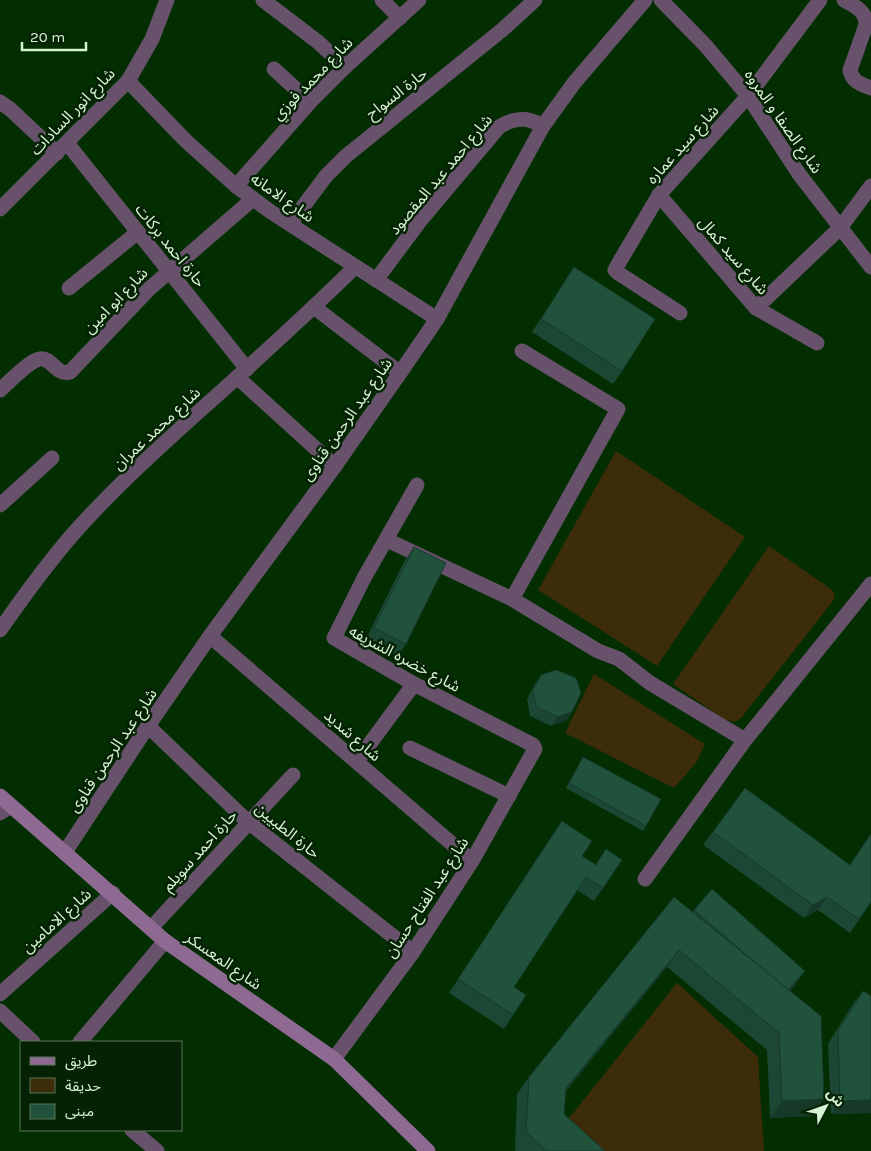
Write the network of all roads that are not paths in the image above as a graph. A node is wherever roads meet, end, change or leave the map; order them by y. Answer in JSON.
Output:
{"nodes":[{"id":1,"x":167,"y":0,"type":"edge"},
{"id":2,"x":263,"y":0,"type":"edge"},
{"id":3,"x":382,"y":0,"type":"edge"},
{"id":4,"x":419,"y":0,"type":"edge"},
{"id":5,"x":535,"y":0,"type":"edge"},
{"id":6,"x":645,"y":0,"type":"edge"},
{"id":7,"x":661,"y":0,"type":"edge"},
{"id":8,"x":820,"y":0,"type":"edge"},
{"id":9,"x":844,"y":0,"type":"edge"},
{"id":10,"x":400,"y":18,"type":"junction"},
{"id":11,"x":345,"y":67,"type":"junction"},
{"id":12,"x":274,"y":69,"type":"dead end"},
{"id":13,"x":128,"y":81,"type":"junction"},
{"id":14,"x":871,"y":88,"type":"edge"},
{"id":15,"x":748,"y":96,"type":"junction"},
{"id":16,"x":0,"y":102,"type":"edge"},
{"id":17,"x":310,"y":102,"type":"junction"},
{"id":18,"x":543,"y":126,"type":"junction"},
{"id":19,"x":62,"y":148,"type":"junction"},
{"id":20,"x":236,"y":186,"type":"junction"},
{"id":21,"x":871,"y":186,"type":"edge"},
{"id":22,"x":659,"y":195,"type":"junction"},
{"id":23,"x":253,"y":199,"type":"junction"},
{"id":24,"x":0,"y":209,"type":"edge"},
{"id":25,"x":290,"y":224,"type":"junction"},
{"id":26,"x":840,"y":228,"type":"junction"},
{"id":27,"x":138,"y":232,"type":"junction"},
{"id":28,"x":866,"y":249,"type":"edge"},
{"id":29,"x":354,"y":267,"type":"junction"},
{"id":30,"x":871,"y":267,"type":"edge"},
{"id":31,"x":169,"y":270,"type":"junction"},
{"id":32,"x":376,"y":280,"type":"junction"},
{"id":33,"x":68,"y":288,"type":"dead end"},
{"id":34,"x":314,"y":307,"type":"junction"},
{"id":35,"x":756,"y":308,"type":"junction"},
{"id":36,"x":680,"y":312,"type":"dead end"},
{"id":37,"x":437,"y":319,"type":"junction"},
{"id":38,"x":817,"y":343,"type":"dead end"},
{"id":39,"x":522,"y":351,"type":"dead end"},
{"id":40,"x":242,"y":373,"type":"junction"},
{"id":41,"x":400,"y":374,"type":"junction"},
{"id":42,"x":0,"y":390,"type":"edge"},
{"id":43,"x":52,"y":458,"type":"dead end"},
{"id":44,"x":335,"y":466,"type":"junction"},
{"id":45,"x":417,"y":485,"type":"dead end"},
{"id":46,"x":0,"y":505,"type":"edge"},
{"id":47,"x":387,"y":540,"type":"junction"},
{"id":48,"x":871,"y":584,"type":"edge"},
{"id":49,"x":512,"y":599,"type":"junction"},
{"id":50,"x":0,"y":630,"type":"edge"},
{"id":51,"x":210,"y":636,"type":"junction"},
{"id":52,"x":414,"y":684,"type":"junction"},
{"id":53,"x":148,"y":726,"type":"junction"},
{"id":54,"x":745,"y":740,"type":"junction"},
{"id":55,"x":535,"y":746,"type":"joint"},
{"id":56,"x":410,"y":748,"type":"dead end"},
{"id":57,"x":357,"y":761,"type":"junction"},
{"id":58,"x":293,"y":775,"type":"dead end"},
{"id":59,"x":509,"y":796,"type":"junction"},
{"id":60,"x":4,"y":805,"type":"edge"},
{"id":61,"x":248,"y":822,"type":"junction"},
{"id":62,"x":66,"y":852,"type":"junction"},
{"id":63,"x":472,"y":861,"type":"junction"},
{"id":64,"x":645,"y":879,"type":"dead end"},
{"id":65,"x":113,"y":894,"type":"junction"},
{"id":66,"x":151,"y":928,"type":"junction"},
{"id":67,"x":165,"y":941,"type":"junction"},
{"id":68,"x":413,"y":952,"type":"junction"},
{"id":69,"x":0,"y":994,"type":"edge"},
{"id":70,"x":0,"y":1011,"type":"edge"},
{"id":71,"x":32,"y":1041,"type":"edge"},
{"id":72,"x":81,"y":1041,"type":"edge"},
{"id":73,"x":334,"y":1059,"type":"junction"},
{"id":74,"x":133,"y":1131,"type":"edge"},
{"id":75,"x":157,"y":1151,"type":"edge"},
{"id":76,"x":428,"y":1151,"type":"edge"}],
"edges":[{"from":1,"to":13,"type":"street","name":"شارع انور السادات"},
{"from":2,"to":11,"type":"street"},
{"from":3,"to":10,"type":"street"},
{"from":4,"to":10,"type":"street","name":"شارع محمد فوزي"},
{"from":5,"to":25,"type":"street","name":"حارة السواح"},
{"from":6,"to":18,"type":"street","name":"شارع عبد الرحمن قناوى"},
{"from":7,"to":15,"type":"street","name":"شارع الصفا و المروه"},
{"from":8,"to":15,"type":"street","name":"شارع سيد عماره"},
{"from":9,"to":14,"type":"street"},
{"from":10,"to":11,"type":"street","name":"شارع محمد فوزي"},
{"from":11,"to":17,"type":"street","name":"شارع محمد فوزي"},
{"from":12,"to":17,"type":"street"},
{"from":13,"to":19,"type":"street","name":"شارع انور السادات"},
{"from":13,"to":20,"type":"street","name":"شارع الامانه"},
{"from":15,"to":22,"type":"street","name":"شارع سيد عماره"},
{"from":15,"to":26,"type":"street","name":"شارع الصفا و المروه"},
{"from":16,"to":19,"type":"street","name":"حارة احمد بركات"},
{"from":17,"to":20,"type":"street","name":"شارع محمد فوزي"},
{"from":18,"to":32,"type":"street","name":"شارع احمد عبد المقصود"},
{"from":18,"to":37,"type":"street","name":"شارع عبد الرحمن قناوى"},
{"from":19,"to":24,"type":"street","name":"شارع انور السادات"},
{"from":19,"to":27,"type":"street","name":"حارة احمد بركات"},
{"from":20,"to":23,"type":"street","name":"شارع الامانه"},
{"from":21,"to":26,"type":"street"},
{"from":22,"to":35,"type":"street","name":"شارع سيد كمال"},
{"from":22,"to":36,"type":"street","name":"شارع سيد عماره"},
{"from":23,"to":25,"type":"street","name":"شارع الامانه"},
{"from":23,"to":31,"type":"street","name":"شارع ابو امين"},
{"from":25,"to":29,"type":"street","name":"شارع الامانه"},
{"from":26,"to":28,"type":"street","name":"شارع الصفا و المروه"},
{"from":26,"to":35,"type":"street"},
{"from":27,"to":31,"type":"street","name":"حارة احمد بركات"},
{"from":27,"to":33,"type":"street"},
{"from":28,"to":30,"type":"street","name":"شارع الصفا و المروه"},
{"from":29,"to":32,"type":"street","name":"شارع الامانه"},
{"from":29,"to":34,"type":"street","name":"شارع محمد عمران"},
{"from":31,"to":40,"type":"street","name":"حارة احمد بركات"},
{"from":31,"to":42,"type":"street","name":"شارع ابو امين"},
{"from":32,"to":37,"type":"street","name":"شارع الامانه"},
{"from":34,"to":40,"type":"street","name":"شارع محمد عمران"},
{"from":34,"to":41,"type":"street"},
{"from":35,"to":38,"type":"street","name":"شارع سيد كمال"},
{"from":37,"to":41,"type":"street","name":"شارع عبد الرحمن قناوى"},
{"from":39,"to":49,"type":"street"},
{"from":40,"to":44,"type":"street","name":"حارة احمد بركات"},
{"from":40,"to":50,"type":"street","name":"شارع محمد عمران"},
{"from":41,"to":44,"type":"street","name":"شارع عبد الرحمن قناوى"},
{"from":43,"to":46,"type":"street"},
{"from":44,"to":51,"type":"street","name":"شارع عبد الرحمن قناوى"},
{"from":45,"to":47,"type":"street","name":"شارع خضره الشريفه"},
{"from":47,"to":49,"type":"street"},
{"from":47,"to":52,"type":"street","name":"شارع خضره الشريفه"},
{"from":48,"to":54,"type":"street"},
{"from":49,"to":54,"type":"street"},
{"from":51,"to":53,"type":"street","name":"شارع عبد الرحمن قناوى"},
{"from":51,"to":57,"type":"street","name":"شارع شديد"},
{"from":52,"to":55,"type":"street","name":"شارع خضره الشريفه"},
{"from":52,"to":57,"type":"street"},
{"from":53,"to":61,"type":"street","name":"حارة الطبيين"},
{"from":53,"to":62,"type":"street","name":"شارع عبد الرحمن قناوى"},
{"from":54,"to":64,"type":"street"},
{"from":55,"to":59,"type":"street","name":"شارع عبد الفتاح حسان"},
{"from":56,"to":59,"type":"street"},
{"from":57,"to":63,"type":"street","name":"شارع شديد"},
{"from":58,"to":61,"type":"street","name":"حارة احمد سويلم"},
{"from":59,"to":63,"type":"street","name":"شارع عبد الفتاح حسان"},
{"from":60,"to":62,"type":"street","name":"شارع المعسكر"},
{"from":61,"to":66,"type":"street","name":"حارة احمد سويلم"},
{"from":61,"to":68,"type":"street","name":"حارة الطبيين"},
{"from":62,"to":65,"type":"street","name":"شارع المعسكر"},
{"from":63,"to":68,"type":"street","name":"شارع عبد الفتاح حسان"},
{"from":65,"to":66,"type":"street","name":"شارع المعسكر"},
{"from":65,"to":69,"type":"street","name":"شارع الامامين"},
{"from":66,"to":67,"type":"street","name":"شارع المعسكر"},
{"from":67,"to":72,"type":"street"},
{"from":67,"to":73,"type":"street","name":"شارع المعسكر"},
{"from":68,"to":73,"type":"street","name":"شارع عبد الفتاح حسان"},
{"from":70,"to":71,"type":"street"},
{"from":73,"to":76,"type":"street","name":"شارع المعسكر"},
{"from":74,"to":75,"type":"street"}]}
